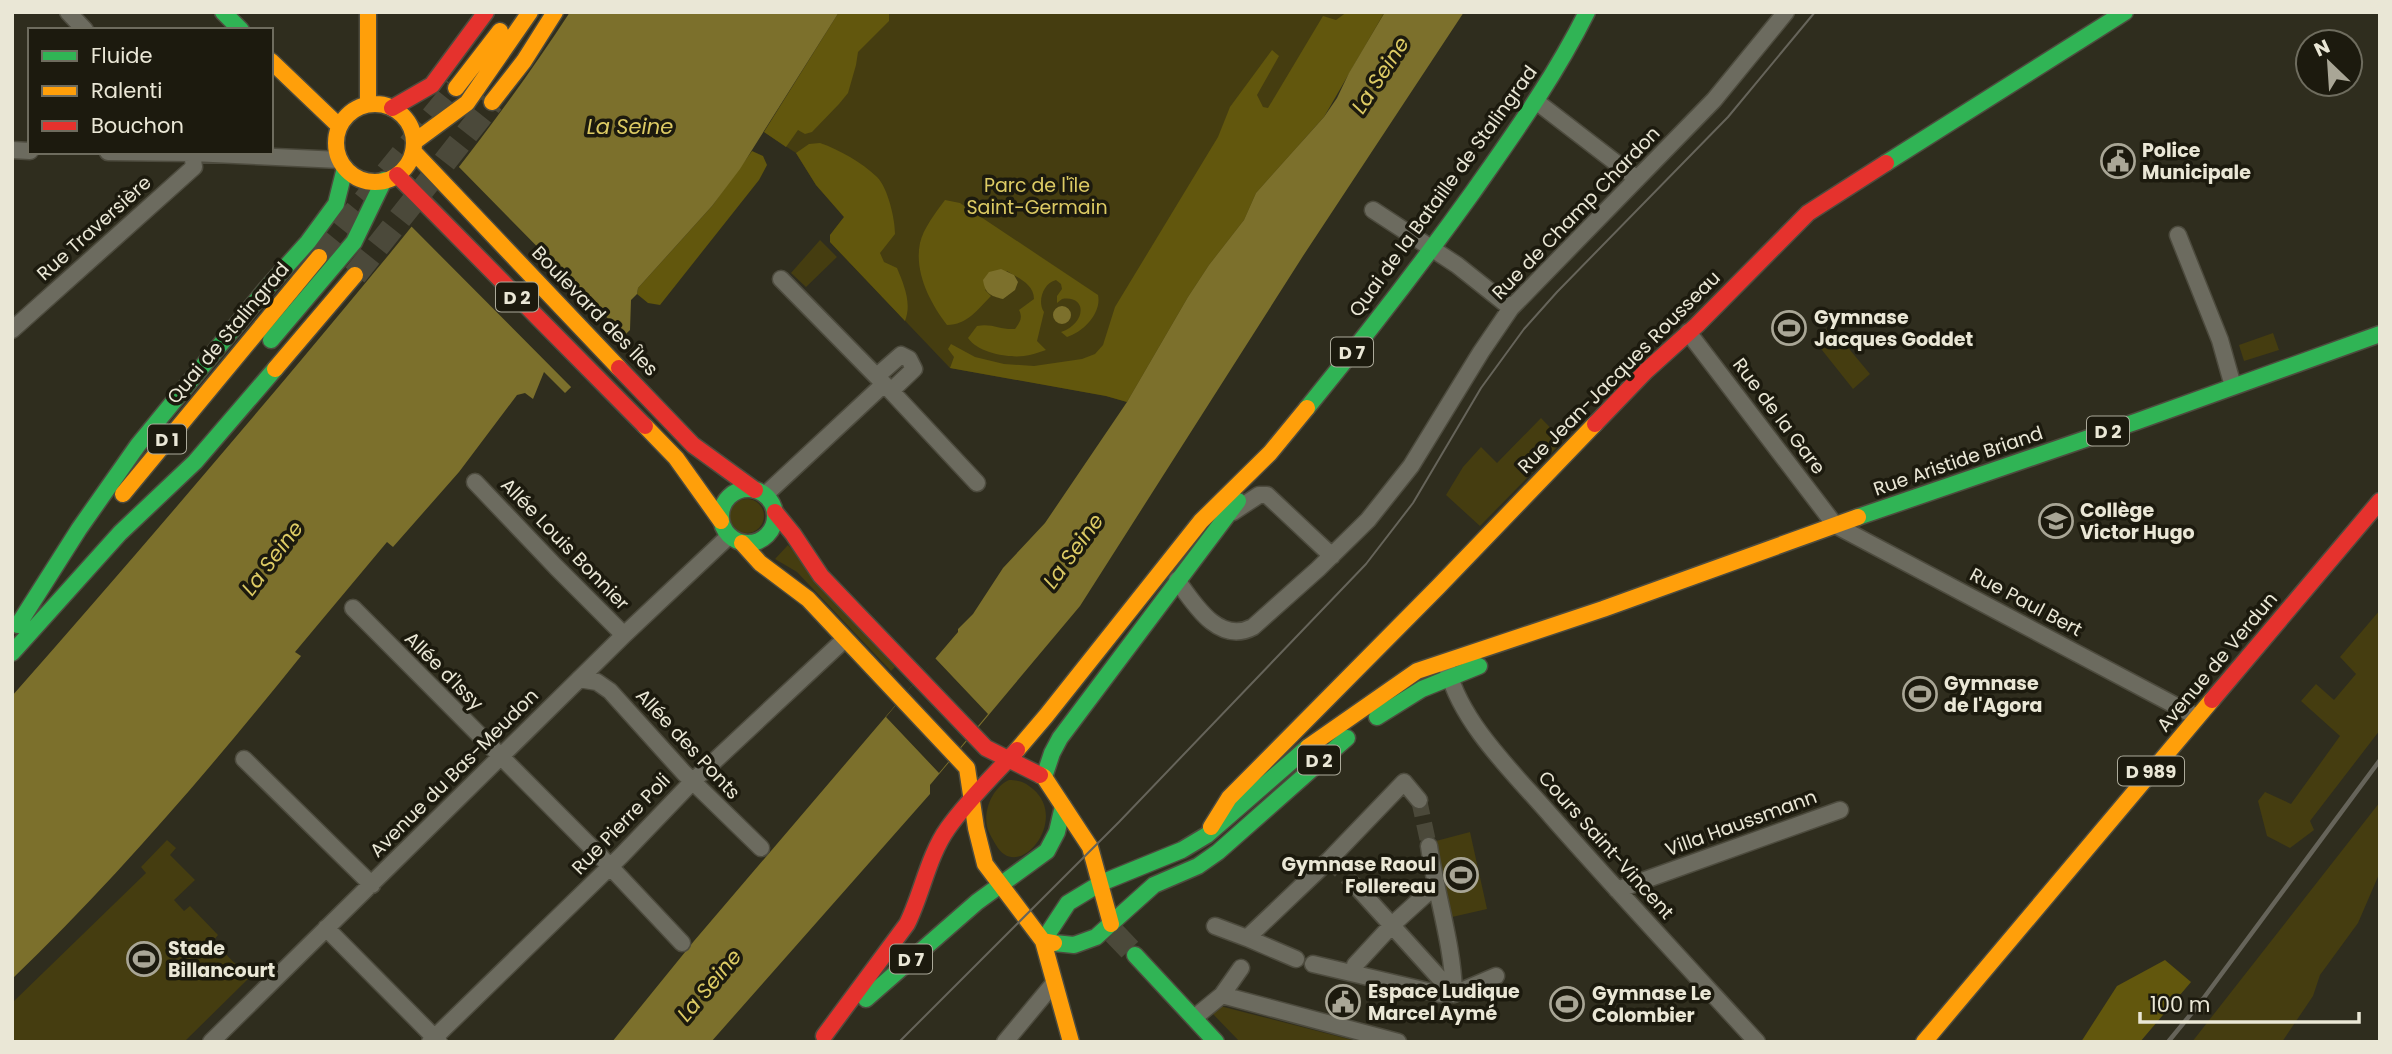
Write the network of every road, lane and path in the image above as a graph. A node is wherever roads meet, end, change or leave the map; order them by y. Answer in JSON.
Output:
{"nodes":[{"id":1,"x":68,"y":12,"type":"edge"},
{"id":2,"x":223,"y":12,"type":"edge"},
{"id":3,"x":368,"y":12,"type":"edge"},
{"id":4,"x":486,"y":12,"type":"edge"},
{"id":5,"x":512,"y":12,"type":"edge"},
{"id":6,"x":530,"y":12,"type":"edge"},
{"id":7,"x":555,"y":12,"type":"edge"},
{"id":8,"x":1587,"y":12,"type":"edge"},
{"id":9,"x":1786,"y":12,"type":"edge"},
{"id":10,"x":2124,"y":12,"type":"edge"},
{"id":11,"x":83,"y":28,"type":"edge"},
{"id":12,"x":239,"y":28,"type":"edge"},
{"id":13,"x":273,"y":63,"type":"edge"},
{"id":14,"x":438,"y":79,"type":"junction"},
{"id":15,"x":456,"y":88,"type":"tunnel mouth"},
{"id":16,"x":492,"y":102,"type":"tunnel mouth"},
{"id":17,"x":1537,"y":102,"type":"junction"},
{"id":18,"x":467,"y":103,"type":"junction"},
{"id":19,"x":368,"y":104,"type":"junction"},
{"id":20,"x":392,"y":108,"type":"junction"},
{"id":21,"x":339,"y":126,"type":"junction"},
{"id":22,"x":413,"y":147,"type":"junction"},
{"id":23,"x":192,"y":154,"type":"edge"},
{"id":24,"x":206,"y":154,"type":"edge"},
{"id":25,"x":342,"y":164,"type":"junction"},
{"id":26,"x":390,"y":177,"type":"junction"},
{"id":27,"x":1637,"y":179,"type":"junction"},
{"id":28,"x":1373,"y":210,"type":"dead end"},
{"id":29,"x":2178,"y":235,"type":"dead end"},
{"id":30,"x":308,"y":242,"type":"junction"},
{"id":31,"x":1431,"y":250,"type":"junction"},
{"id":32,"x":319,"y":257,"type":"tunnel mouth"},
{"id":33,"x":336,"y":266,"type":"junction"},
{"id":34,"x":355,"y":275,"type":"tunnel mouth"},
{"id":35,"x":781,"y":279,"type":"dead end"},
{"id":36,"x":1511,"y":308,"type":"junction"},
{"id":37,"x":12,"y":330,"type":"edge"},
{"id":38,"x":1688,"y":332,"type":"junction"},
{"id":39,"x":2380,"y":334,"type":"edge"},
{"id":40,"x":884,"y":384,"type":"junction"},
{"id":41,"x":2233,"y":386,"type":"junction"},
{"id":42,"x":1270,"y":453,"type":"junction"},
{"id":43,"x":475,"y":482,"type":"dead end"},
{"id":44,"x":977,"y":483,"type":"dead end"},
{"id":45,"x":760,"y":493,"type":"junction"},
{"id":46,"x":2380,"y":501,"type":"edge"},
{"id":47,"x":775,"y":512,"type":"junction"},
{"id":48,"x":1228,"y":516,"type":"junction"},
{"id":49,"x":721,"y":521,"type":"junction"},
{"id":50,"x":1835,"y":525,"type":"junction"},
{"id":51,"x":120,"y":533,"type":"junction"},
{"id":52,"x":735,"y":539,"type":"junction"},
{"id":53,"x":1332,"y":556,"type":"junction"},
{"id":54,"x":1177,"y":580,"type":"junction"},
{"id":55,"x":353,"y":608,"type":"dead end"},
{"id":56,"x":1549,"y":627,"type":"junction"},
{"id":57,"x":14,"y":629,"type":"edge"},
{"id":58,"x":624,"y":635,"type":"junction"},
{"id":59,"x":845,"y":639,"type":"junction"},
{"id":60,"x":607,"y":652,"type":"junction"},
{"id":61,"x":12,"y":653,"type":"edge"},
{"id":62,"x":1446,"y":661,"type":"junction"},
{"id":63,"x":1450,"y":678,"type":"junction"},
{"id":64,"x":579,"y":679,"type":"junction"},
{"id":65,"x":610,"y":691,"type":"junction"},
{"id":66,"x":2197,"y":717,"type":"junction"},
{"id":67,"x":500,"y":758,"type":"junction"},
{"id":68,"x":1009,"y":758,"type":"junction"},
{"id":69,"x":244,"y":759,"type":"dead end"},
{"id":70,"x":1044,"y":778,"type":"junction"},
{"id":71,"x":692,"y":782,"type":"junction"},
{"id":72,"x":972,"y":799,"type":"junction"},
{"id":73,"x":1419,"y":800,"type":"dead end"},
{"id":74,"x":1063,"y":806,"type":"junction"},
{"id":75,"x":1840,"y":810,"type":"dead end"},
{"id":76,"x":1207,"y":835,"type":"junction"},
{"id":77,"x":1429,"y":846,"type":"tunnel mouth"},
{"id":78,"x":761,"y":848,"type":"dead end"},
{"id":79,"x":610,"y":867,"type":"junction"},
{"id":80,"x":1101,"y":883,"type":"junction"},
{"id":81,"x":372,"y":885,"type":"junction"},
{"id":82,"x":1000,"y":885,"type":"junction"},
{"id":83,"x":1435,"y":886,"type":"junction"},
{"id":84,"x":1357,"y":887,"type":"tunnel mouth"},
{"id":85,"x":1617,"y":891,"type":"junction"},
{"id":86,"x":1215,"y":926,"type":"dead end"},
{"id":87,"x":1392,"y":926,"type":"junction"},
{"id":88,"x":326,"y":928,"type":"junction"},
{"id":89,"x":1112,"y":928,"type":"junction"},
{"id":90,"x":1247,"y":938,"type":"junction"},
{"id":91,"x":1043,"y":941,"type":"junction"},
{"id":92,"x":682,"y":943,"type":"dead end"},
{"id":93,"x":1135,"y":955,"type":"tunnel mouth"},
{"id":94,"x":1296,"y":959,"type":"dead end"},
{"id":95,"x":1313,"y":964,"type":"dead end"},
{"id":96,"x":1241,"y":968,"type":"dead end"},
{"id":97,"x":1361,"y":971,"type":"junction"},
{"id":98,"x":1496,"y":976,"type":"dead end"},
{"id":99,"x":1054,"y":983,"type":"junction"},
{"id":100,"x":1454,"y":994,"type":"junction"},
{"id":101,"x":1222,"y":995,"type":"junction"},
{"id":102,"x":1194,"y":1018,"type":"junction"},
{"id":103,"x":822,"y":1039,"type":"edge"},
{"id":104,"x":435,"y":1040,"type":"edge"},
{"id":105,"x":211,"y":1042,"type":"edge"},
{"id":106,"x":1005,"y":1042,"type":"edge"},
{"id":107,"x":1071,"y":1042,"type":"edge"},
{"id":108,"x":1216,"y":1042,"type":"edge"},
{"id":109,"x":1398,"y":1042,"type":"edge"},
{"id":110,"x":1757,"y":1042,"type":"edge"},
{"id":111,"x":1924,"y":1042,"type":"edge"}],
"edges":[{"from":1,"to":11,"type":"street"},
{"from":2,"to":12,"type":"main road"},
{"from":3,"to":19,"type":"main road"},
{"from":4,"to":14,"type":"main road"},
{"from":5,"to":15,"type":"main road"},
{"from":6,"to":18,"type":"main road"},
{"from":7,"to":16,"type":"main road"},
{"from":8,"to":17,"type":"main road","name":"Quai de la Bataille de Stalingrad","number":"D 7"},
{"from":9,"to":27,"type":"street","name":"Rue de Champ Chardon"},
{"from":10,"to":38,"type":"main road","name":"Rue Jean-Jacques Rousseau"},
{"from":13,"to":21,"type":"main road"},
{"from":14,"to":18,"type":"main road"},
{"from":14,"to":20,"type":"main road"},
{"from":17,"to":27,"type":"street"},
{"from":17,"to":31,"type":"main road","name":"Quai de la Bataille de Stalingrad","number":"D 7"},
{"from":18,"to":22,"type":"main road"},
{"from":19,"to":20,"type":"main road"},
{"from":19,"to":21,"type":"main road"},
{"from":20,"to":22,"type":"main road"},
{"from":21,"to":25,"type":"main road"},
{"from":22,"to":26,"type":"main road"},
{"from":22,"to":45,"type":"main road","name":"Boulevard des Îles","number":"D 2"},
{"from":23,"to":37,"type":"street","name":"Rue Traversière"},
{"from":24,"to":25,"type":"street"},
{"from":25,"to":26,"type":"main road"},
{"from":25,"to":30,"type":"main road","number":"D 1"},
{"from":26,"to":33,"type":"main road","number":"D 1"},
{"from":26,"to":49,"type":"main road","number":"D 2"},
{"from":27,"to":36,"type":"street","name":"Rue de Champ Chardon"},
{"from":28,"to":31,"type":"street"},
{"from":29,"to":41,"type":"street"},
{"from":30,"to":33,"type":"main road"},
{"from":30,"to":57,"type":"main road","number":"D 1"},
{"from":31,"to":36,"type":"street"},
{"from":31,"to":42,"type":"main road","name":"Quai de la Bataille de Stalingrad","number":"D 7"},
{"from":32,"to":57,"type":"main road","name":"Quai de Stalingrad","number":"D 1"},
{"from":33,"to":51,"type":"main road","number":"D 1"},
{"from":34,"to":51,"type":"main road","number":"D 1"},
{"from":35,"to":40,"type":"street"},
{"from":36,"to":53,"type":"street","name":"Rue de Champ Chardon"},
{"from":38,"to":50,"type":"street","name":"Rue de la Gare"},
{"from":38,"to":76,"type":"main road","name":"Rue Jean-Jacques Rousseau"},
{"from":39,"to":41,"type":"main road","name":"Rue Aristide Briand","number":"D 2"},
{"from":40,"to":44,"type":"street"},
{"from":40,"to":45,"type":"street"},
{"from":41,"to":50,"type":"main road","name":"Rue Aristide Briand","number":"D 2"},
{"from":42,"to":48,"type":"main road","name":"Quai de la Bataille de Stalingrad","number":"D 7"},
{"from":42,"to":68,"type":"main road","name":"Quai de la Bataille de Stalingrad","number":"D 7"},
{"from":43,"to":58,"type":"street","name":"Allée Louis Bonnier"},
{"from":45,"to":47,"type":"main road"},
{"from":45,"to":49,"type":"main road"},
{"from":46,"to":66,"type":"main road","name":"Avenue de Verdun","number":"D 989"},
{"from":47,"to":52,"type":"main road"},
{"from":47,"to":68,"type":"main road"},
{"from":48,"to":53,"type":"street"},
{"from":48,"to":54,"type":"main road","name":"Quai de la Bataille de Stalingrad","number":"D 7"},
{"from":49,"to":52,"type":"main road"},
{"from":50,"to":56,"type":"main road","name":"Rue Aristide Briand","number":"D 2"},
{"from":50,"to":66,"type":"street","name":"Rue Paul Bert"},
{"from":51,"to":61,"type":"main road","number":"D 1"},
{"from":52,"to":58,"type":"street","name":"Avenue du Bas-Meudon"},
{"from":52,"to":59,"type":"main road"},
{"from":53,"to":54,"type":"street","name":"Rue de Champ Chardon"},
{"from":54,"to":70,"type":"main road","name":"Quai de la Bataille de Stalingrad","number":"D 7"},
{"from":55,"to":67,"type":"street","name":"Allée d'Issy"},
{"from":56,"to":62,"type":"main road","name":"Rue Aristide Briand","number":"D 2"},
{"from":56,"to":63,"type":"main road","name":"Rue Aristide Briand","number":"D 2"},
{"from":58,"to":60,"type":"street","name":"Avenue du Bas-Meudon"},
{"from":59,"to":71,"type":"street","name":"Rue Pierre Poli"},
{"from":59,"to":72,"type":"main road"},
{"from":60,"to":64,"type":"street","name":"Avenue du Bas-Meudon"},
{"from":60,"to":65,"type":"street"},
{"from":62,"to":63,"type":"street","name":"Cours Saint-Vincent"},
{"from":62,"to":76,"type":"main road","name":"Rue Aristide Briand","number":"D 2"},
{"from":63,"to":85,"type":"street","name":"Cours Saint-Vincent"},
{"from":63,"to":89,"type":"main road","name":"Rue Aristide Briand","number":"D 2"},
{"from":64,"to":65,"type":"street","name":"Allée des Ponts"},
{"from":64,"to":67,"type":"street","name":"Avenue du Bas-Meudon"},
{"from":65,"to":71,"type":"street","name":"Allée des Ponts"},
{"from":66,"to":111,"type":"main road","name":"Avenue de Verdun","number":"D 989"},
{"from":67,"to":79,"type":"street","name":"Allée d'Issy"},
{"from":67,"to":81,"type":"street","name":"Avenue du Bas-Meudon"},
{"from":68,"to":70,"type":"main road"},
{"from":68,"to":72,"type":"main road"},
{"from":69,"to":81,"type":"street"},
{"from":70,"to":74,"type":"main road"},
{"from":71,"to":78,"type":"street","name":"Allée des Ponts"},
{"from":71,"to":79,"type":"street","name":"Rue Pierre Poli"},
{"from":72,"to":82,"type":"main road"},
{"from":72,"to":103,"type":"main road"},
{"from":73,"to":90,"type":"street"},
{"from":74,"to":80,"type":"main road"},
{"from":74,"to":82,"type":"main road"},
{"from":75,"to":85,"type":"street","name":"Villa Haussmann"},
{"from":76,"to":80,"type":"main road","name":"Rue Aristide Briand","number":"D 2"},
{"from":77,"to":83,"type":"street"},
{"from":79,"to":92,"type":"street","name":"Allée d'Issy"},
{"from":79,"to":104,"type":"street","name":"Rue Pierre Poli"},
{"from":80,"to":89,"type":"main road"},
{"from":80,"to":91,"type":"main road","name":"Rue Aristide Briand"},
{"from":81,"to":88,"type":"street","name":"Avenue du Bas-Meudon"},
{"from":82,"to":91,"type":"main road"},
{"from":82,"to":103,"type":"main road","number":"D 7"},
{"from":83,"to":87,"type":"street"},
{"from":83,"to":100,"type":"street"},
{"from":84,"to":87,"type":"street"},
{"from":85,"to":110,"type":"street","name":"Cours Saint-Vincent"},
{"from":86,"to":90,"type":"street"},
{"from":87,"to":97,"type":"street"},
{"from":87,"to":100,"type":"street"},
{"from":88,"to":104,"type":"street"},
{"from":88,"to":105,"type":"street","name":"Avenue du Bas-Meudon"},
{"from":89,"to":91,"type":"main road","name":"Rue Aristide Briand"},
{"from":90,"to":94,"type":"street"},
{"from":91,"to":99,"type":"main road"},
{"from":93,"to":102,"type":"main road"},
{"from":95,"to":97,"type":"street"},
{"from":96,"to":101,"type":"street"},
{"from":97,"to":100,"type":"street"},
{"from":98,"to":100,"type":"street"},
{"from":99,"to":106,"type":"street"},
{"from":99,"to":107,"type":"main road"},
{"from":101,"to":102,"type":"street"},
{"from":101,"to":109,"type":"street"},
{"from":102,"to":108,"type":"main road"}]}
